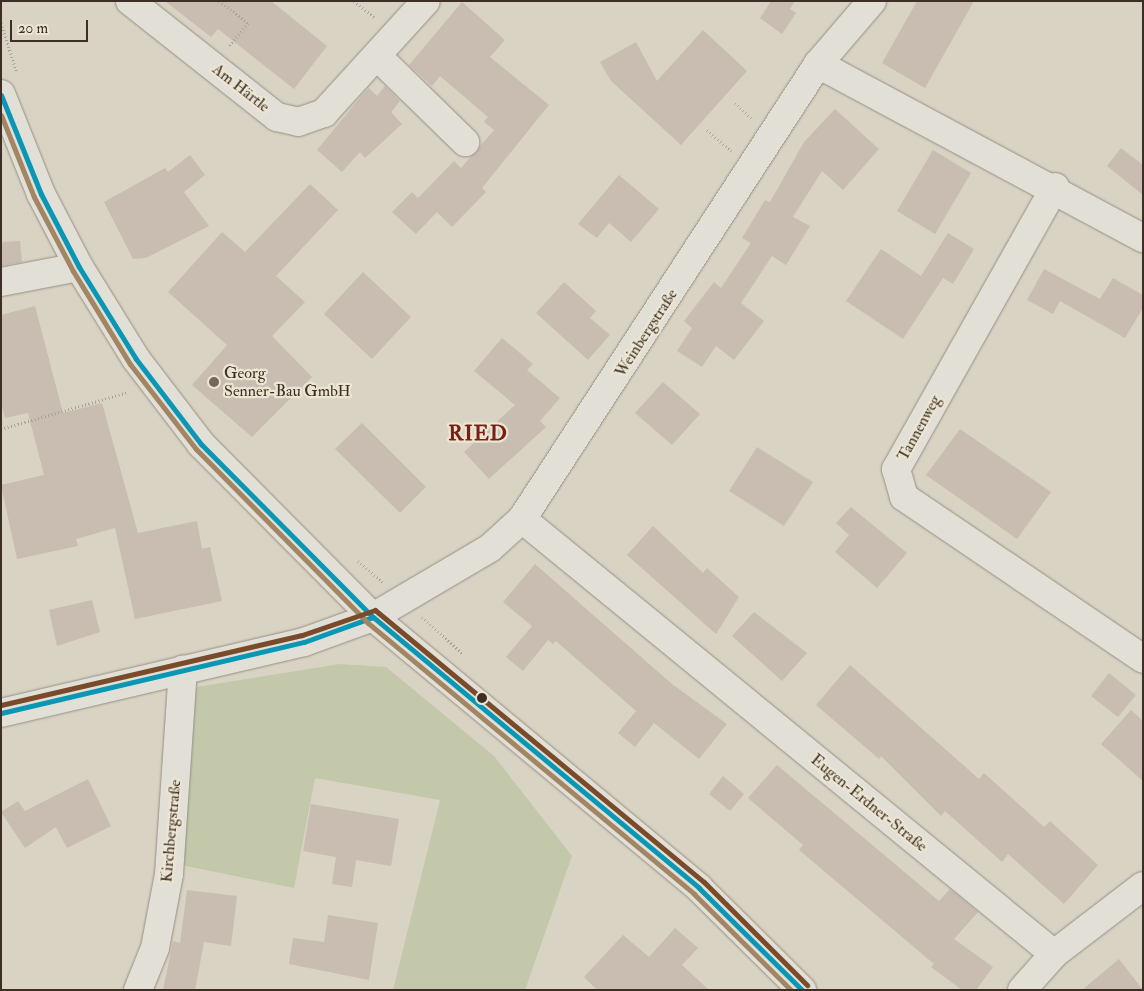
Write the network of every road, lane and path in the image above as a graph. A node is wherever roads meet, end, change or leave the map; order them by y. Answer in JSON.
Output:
{"nodes":[{"id":1,"x":130,"y":1,"type":"edge"},
{"id":2,"x":220,"y":1,"type":"edge"},
{"id":3,"x":426,"y":1,"type":"edge"},
{"id":4,"x":872,"y":1,"type":"edge"},
{"id":5,"x":1,"y":23,"type":"edge"},
{"id":6,"x":378,"y":58,"type":"junction"},
{"id":7,"x":818,"y":64,"type":"junction"},
{"id":8,"x":212,"y":66,"type":"junction"},
{"id":9,"x":10,"y":86,"type":"edge"},
{"id":10,"x":466,"y":142,"type":"dead end"},
{"id":11,"x":1055,"y":187,"type":"junction"},
{"id":12,"x":1143,"y":238,"type":"edge"},
{"id":13,"x":79,"y":267,"type":"junction"},
{"id":14,"x":1,"y":282,"type":"edge"},
{"id":15,"x":152,"y":380,"type":"junction"},
{"id":16,"x":1,"y":429,"type":"edge"},
{"id":17,"x":522,"y":519,"type":"junction"},
{"id":18,"x":351,"y":555,"type":"dead end"},
{"id":19,"x":403,"y":601,"type":"junction"},
{"id":20,"x":373,"y":617,"type":"junction"},
{"id":21,"x":469,"y":659,"type":"dead end"},
{"id":22,"x":1143,"y":660,"type":"edge"},
{"id":23,"x":183,"y":669,"type":"junction"},
{"id":24,"x":1,"y":713,"type":"edge"},
{"id":25,"x":1143,"y":886,"type":"edge"},
{"id":26,"x":1054,"y":954,"type":"junction"},
{"id":27,"x":138,"y":990,"type":"edge"},
{"id":28,"x":802,"y":990,"type":"edge"},
{"id":29,"x":1022,"y":990,"type":"edge"}],
"edges":[{"from":1,"to":8,"type":"street","name":"Am Härtle"},
{"from":2,"to":8,"type":"path"},
{"from":3,"to":6,"type":"street","name":"Am Härtle"},
{"from":4,"to":7,"type":"street","name":"Weinbergstraße"},
{"from":5,"to":9,"type":"path"},
{"from":6,"to":8,"type":"street","name":"Am Härtle"},
{"from":6,"to":10,"type":"street"},
{"from":7,"to":11,"type":"street"},
{"from":7,"to":17,"type":"street","name":"Weinbergstraße"},
{"from":9,"to":13,"type":"street"},
{"from":11,"to":12,"type":"street"},
{"from":11,"to":22,"type":"street","name":"Tannenweg"},
{"from":13,"to":14,"type":"street"},
{"from":13,"to":15,"type":"street"},
{"from":15,"to":16,"type":"path"},
{"from":15,"to":20,"type":"street"},
{"from":17,"to":19,"type":"street","name":"Weinbergstraße"},
{"from":17,"to":26,"type":"street","name":"Eugen-Erdner-Straße"},
{"from":18,"to":19,"type":"path"},
{"from":19,"to":20,"type":"street","name":"Weinbergstraße"},
{"from":19,"to":21,"type":"path"},
{"from":20,"to":23,"type":"street","name":"Weinbergstraße"},
{"from":20,"to":28,"type":"street"},
{"from":23,"to":24,"type":"street","name":"Weinbergstraße"},
{"from":23,"to":27,"type":"street","name":"Kirchbergstraße"},
{"from":25,"to":26,"type":"street"},
{"from":26,"to":29,"type":"street"}]}
